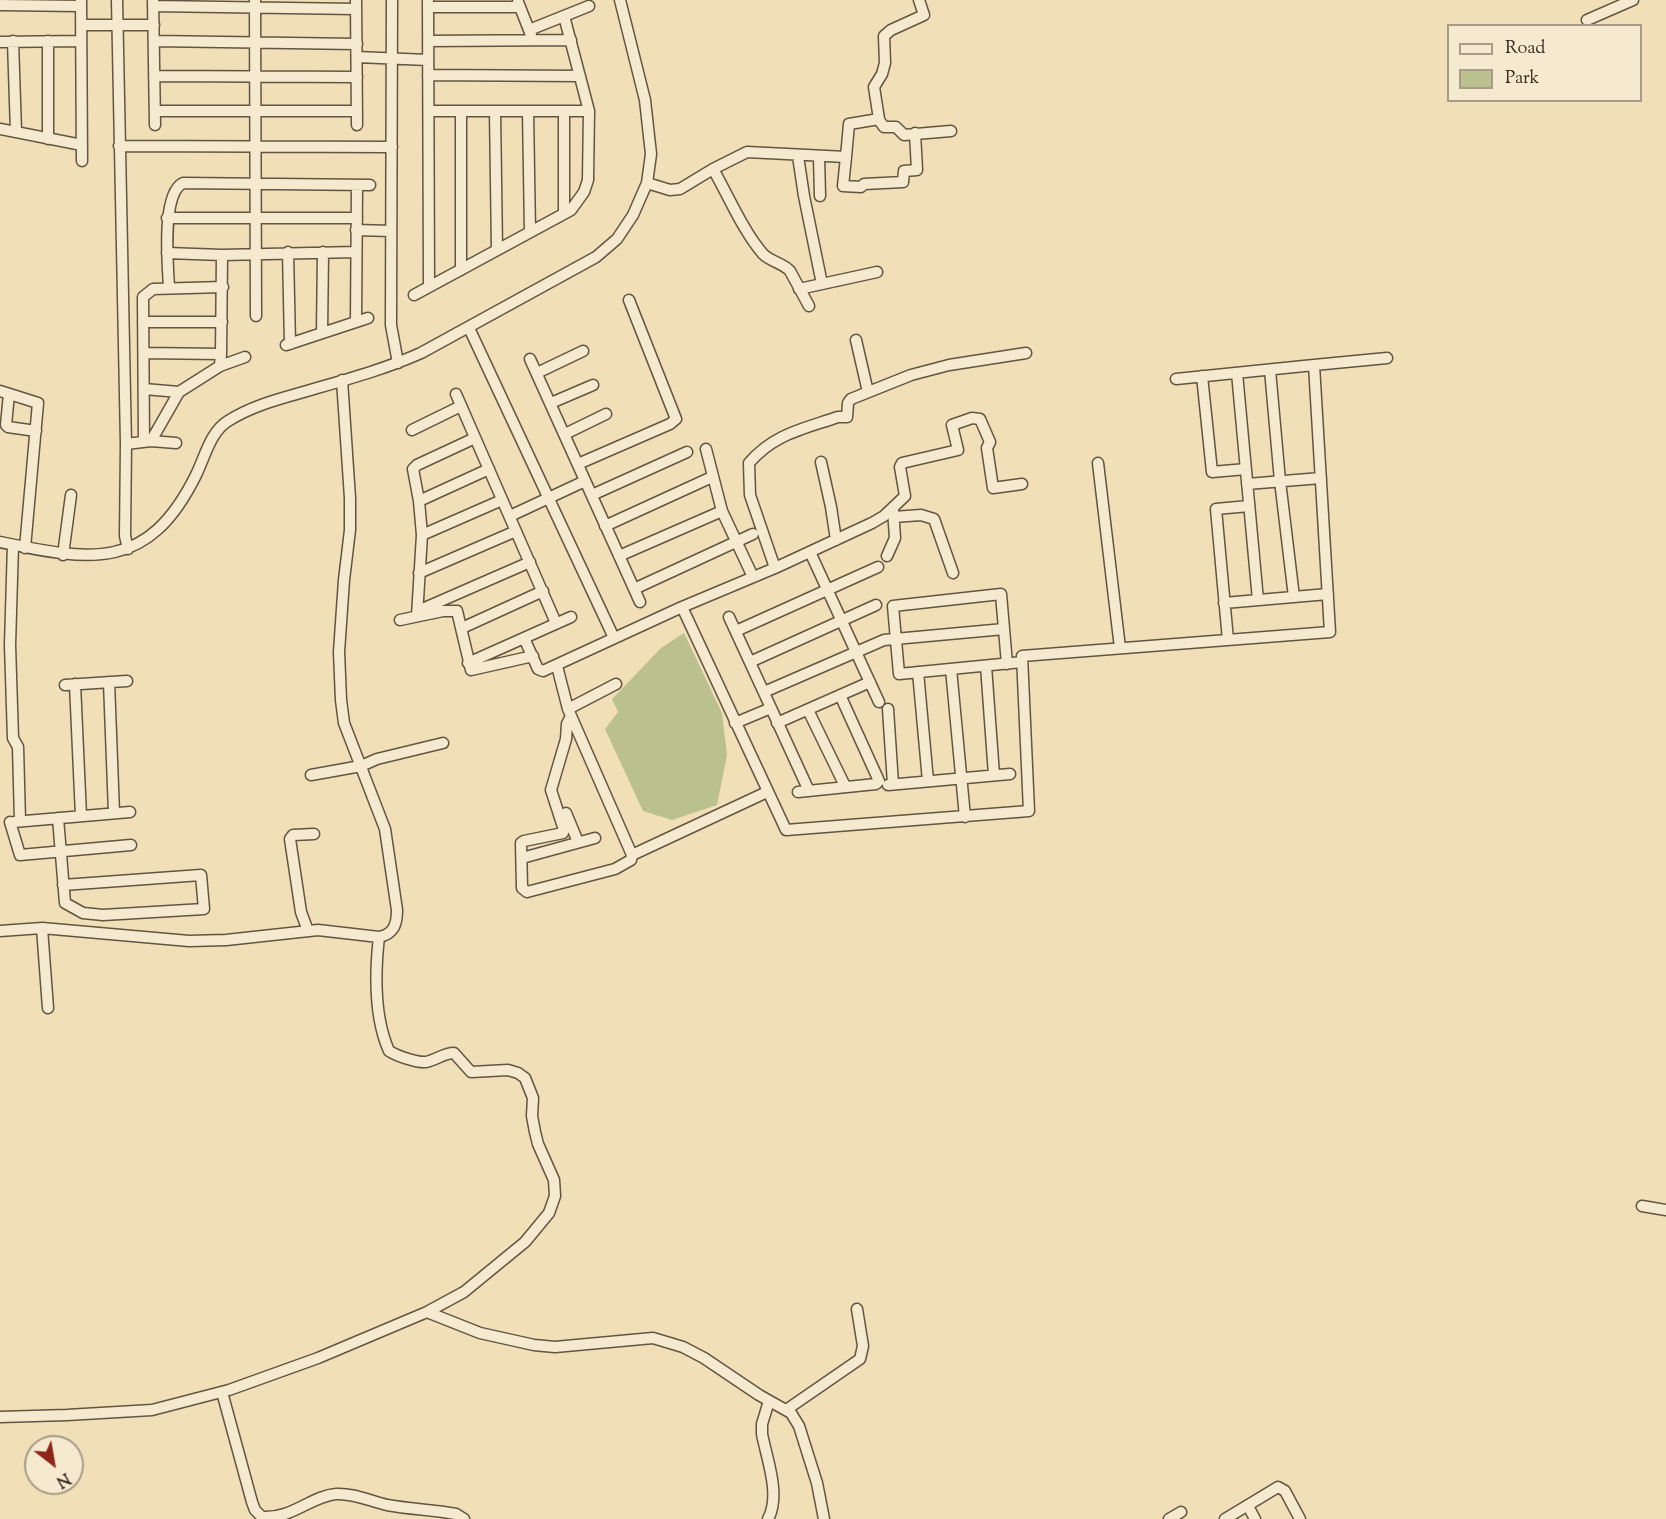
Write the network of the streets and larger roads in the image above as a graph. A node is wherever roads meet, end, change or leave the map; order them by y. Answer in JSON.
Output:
{"nodes":[{"id":1,"x":117,"y":0,"type":"edge"},
{"id":2,"x":392,"y":0,"type":"edge"},
{"id":3,"x":621,"y":0,"type":"edge"},
{"id":4,"x":919,"y":0,"type":"edge"},
{"id":5,"x":1633,"y":0,"type":"edge"},
{"id":6,"x":81,"y":3,"type":"edge"},
{"id":7,"x":153,"y":3,"type":"edge"},
{"id":8,"x":519,"y":3,"type":"edge"},
{"id":9,"x":255,"y":4,"type":"edge"},
{"id":10,"x":428,"y":4,"type":"edge"},
{"id":11,"x":0,"y":5,"type":"edge"},
{"id":12,"x":356,"y":5,"type":"edge"},
{"id":13,"x":589,"y":6,"type":"dead end"},
{"id":14,"x":564,"y":16,"type":"junction"},
{"id":15,"x":1587,"y":20,"type":"dead end"},
{"id":16,"x":117,"y":24,"type":"junction"},
{"id":17,"x":81,"y":25,"type":"junction"},
{"id":18,"x":154,"y":25,"type":"junction"},
{"id":19,"x":531,"y":35,"type":"junction"},
{"id":20,"x":81,"y":40,"type":"junction"},
{"id":21,"x":571,"y":40,"type":"junction"},
{"id":22,"x":48,"y":41,"type":"junction"},
{"id":23,"x":154,"y":41,"type":"junction"},
{"id":24,"x":428,"y":41,"type":"junction"},
{"id":25,"x":0,"y":42,"type":"edge"},
{"id":26,"x":13,"y":42,"type":"junction"},
{"id":27,"x":255,"y":42,"type":"junction"},
{"id":28,"x":357,"y":44,"type":"junction"},
{"id":29,"x":357,"y":57,"type":"junction"},
{"id":30,"x":392,"y":60,"type":"junction"},
{"id":31,"x":428,"y":60,"type":"junction"},
{"id":32,"x":428,"y":75,"type":"junction"},
{"id":33,"x":154,"y":76,"type":"junction"},
{"id":34,"x":580,"y":76,"type":"junction"},
{"id":35,"x":255,"y":77,"type":"junction"},
{"id":36,"x":357,"y":77,"type":"junction"},
{"id":37,"x":155,"y":111,"type":"junction"},
{"id":38,"x":255,"y":111,"type":"junction"},
{"id":39,"x":357,"y":111,"type":"junction"},
{"id":40,"x":429,"y":111,"type":"junction"},
{"id":41,"x":461,"y":111,"type":"junction"},
{"id":42,"x":495,"y":111,"type":"junction"},
{"id":43,"x":528,"y":111,"type":"junction"},
{"id":44,"x":564,"y":111,"type":"junction"},
{"id":45,"x":589,"y":111,"type":"junction"},
{"id":46,"x":879,"y":120,"type":"junction"},
{"id":47,"x":155,"y":125,"type":"dead end"},
{"id":48,"x":357,"y":125,"type":"dead end"},
{"id":49,"x":0,"y":129,"type":"edge"},
{"id":50,"x":951,"y":131,"type":"dead end"},
{"id":51,"x":16,"y":132,"type":"junction"},
{"id":52,"x":915,"y":134,"type":"junction"},
{"id":53,"x":48,"y":139,"type":"junction"},
{"id":54,"x":82,"y":145,"type":"junction"},
{"id":55,"x":119,"y":146,"type":"junction"},
{"id":56,"x":256,"y":147,"type":"junction"},
{"id":57,"x":392,"y":147,"type":"junction"},
{"id":58,"x":798,"y":156,"type":"junction"},
{"id":59,"x":819,"y":156,"type":"junction"},
{"id":60,"x":846,"y":157,"type":"junction"},
{"id":61,"x":82,"y":161,"type":"dead end"},
{"id":62,"x":712,"y":169,"type":"junction"},
{"id":63,"x":647,"y":183,"type":"junction"},
{"id":64,"x":256,"y":185,"type":"junction"},
{"id":65,"x":357,"y":185,"type":"junction"},
{"id":66,"x":370,"y":185,"type":"dead end"},
{"id":67,"x":820,"y":196,"type":"dead end"},
{"id":68,"x":564,"y":213,"type":"junction"},
{"id":69,"x":167,"y":218,"type":"junction"},
{"id":70,"x":256,"y":218,"type":"junction"},
{"id":71,"x":357,"y":218,"type":"junction"},
{"id":72,"x":356,"y":230,"type":"junction"},
{"id":73,"x":391,"y":231,"type":"junction"},
{"id":74,"x":530,"y":232,"type":"junction"},
{"id":75,"x":497,"y":250,"type":"junction"},
{"id":76,"x":256,"y":252,"type":"junction"},
{"id":77,"x":288,"y":252,"type":"junction"},
{"id":78,"x":323,"y":252,"type":"junction"},
{"id":79,"x":356,"y":252,"type":"junction"},
{"id":80,"x":167,"y":253,"type":"junction"},
{"id":81,"x":222,"y":255,"type":"junction"},
{"id":82,"x":462,"y":270,"type":"junction"},
{"id":83,"x":877,"y":272,"type":"dead end"},
{"id":84,"x":822,"y":284,"type":"junction"},
{"id":85,"x":223,"y":286,"type":"junction"},
{"id":86,"x":429,"y":287,"type":"junction"},
{"id":87,"x":169,"y":288,"type":"junction"},
{"id":88,"x":799,"y":289,"type":"junction"},
{"id":89,"x":414,"y":296,"type":"dead end"},
{"id":90,"x":629,"y":300,"type":"dead end"},
{"id":91,"x":809,"y":306,"type":"dead end"},
{"id":92,"x":256,"y":316,"type":"dead end"},
{"id":93,"x":368,"y":318,"type":"dead end"},
{"id":94,"x":143,"y":322,"type":"junction"},
{"id":95,"x":222,"y":322,"type":"junction"},
{"id":96,"x":356,"y":322,"type":"junction"},
{"id":97,"x":469,"y":328,"type":"junction"},
{"id":98,"x":322,"y":333,"type":"junction"},
{"id":99,"x":856,"y":340,"type":"dead end"},
{"id":100,"x":583,"y":351,"type":"dead end"},
{"id":101,"x":144,"y":353,"type":"junction"},
{"id":102,"x":1026,"y":353,"type":"dead end"},
{"id":103,"x":221,"y":354,"type":"junction"},
{"id":104,"x":245,"y":357,"type":"dead end"},
{"id":105,"x":1387,"y":358,"type":"dead end"},
{"id":106,"x":397,"y":359,"type":"junction"},
{"id":107,"x":530,"y":359,"type":"dead end"},
{"id":108,"x":1314,"y":365,"type":"junction"},
{"id":109,"x":219,"y":366,"type":"junction"},
{"id":110,"x":1270,"y":370,"type":"junction"},
{"id":111,"x":537,"y":373,"type":"junction"},
{"id":112,"x":1238,"y":373,"type":"junction"},
{"id":113,"x":1202,"y":376,"type":"junction"},
{"id":114,"x":1176,"y":379,"type":"dead end"},
{"id":115,"x":342,"y":380,"type":"junction"},
{"id":116,"x":593,"y":385,"type":"dead end"},
{"id":117,"x":144,"y":389,"type":"junction"},
{"id":118,"x":179,"y":392,"type":"junction"},
{"id":119,"x":868,"y":392,"type":"junction"},
{"id":120,"x":4,"y":393,"type":"edge"},
{"id":121,"x":456,"y":394,"type":"dead end"},
{"id":122,"x":551,"y":403,"type":"junction"},
{"id":123,"x":461,"y":406,"type":"junction"},
{"id":124,"x":606,"y":414,"type":"dead end"},
{"id":125,"x":412,"y":429,"type":"dead end"},
{"id":126,"x":36,"y":431,"type":"junction"},
{"id":127,"x":565,"y":434,"type":"junction"},
{"id":128,"x":475,"y":438,"type":"junction"},
{"id":129,"x":147,"y":442,"type":"junction"},
{"id":130,"x":176,"y":443,"type":"dead end"},
{"id":131,"x":126,"y":444,"type":"junction"},
{"id":132,"x":706,"y":449,"type":"dead end"},
{"id":133,"x":687,"y":452,"type":"dead end"},
{"id":134,"x":821,"y":462,"type":"dead end"},
{"id":135,"x":1098,"y":463,"type":"dead end"},
{"id":136,"x":578,"y":464,"type":"junction"},
{"id":137,"x":489,"y":469,"type":"junction"},
{"id":138,"x":1246,"y":469,"type":"junction"},
{"id":139,"x":712,"y":477,"type":"junction"},
{"id":140,"x":1321,"y":478,"type":"junction"},
{"id":141,"x":585,"y":481,"type":"junction"},
{"id":142,"x":1280,"y":481,"type":"junction"},
{"id":143,"x":1022,"y":484,"type":"dead end"},
{"id":144,"x":1247,"y":484,"type":"junction"},
{"id":145,"x":71,"y":495,"type":"dead end"},
{"id":146,"x":592,"y":495,"type":"junction"},
{"id":147,"x":548,"y":498,"type":"junction"},
{"id":148,"x":502,"y":500,"type":"junction"},
{"id":149,"x":419,"y":501,"type":"junction"},
{"id":150,"x":1249,"y":506,"type":"junction"},
{"id":151,"x":722,"y":511,"type":"junction"},
{"id":152,"x":894,"y":513,"type":"junction"},
{"id":153,"x":510,"y":516,"type":"junction"},
{"id":154,"x":605,"y":526,"type":"junction"},
{"id":155,"x":516,"y":531,"type":"junction"},
{"id":156,"x":753,"y":534,"type":"dead end"},
{"id":157,"x":422,"y":535,"type":"junction"},
{"id":158,"x":836,"y":540,"type":"junction"},
{"id":159,"x":736,"y":541,"type":"junction"},
{"id":160,"x":0,"y":542,"type":"edge"},
{"id":161,"x":26,"y":543,"type":"junction"},
{"id":162,"x":13,"y":545,"type":"junction"},
{"id":163,"x":128,"y":548,"type":"junction"},
{"id":164,"x":64,"y":549,"type":"junction"},
{"id":165,"x":810,"y":552,"type":"junction"},
{"id":166,"x":619,"y":556,"type":"junction"},
{"id":167,"x":887,"y":556,"type":"dead end"},
{"id":168,"x":530,"y":562,"type":"junction"},
{"id":169,"x":878,"y":567,"type":"dead end"},
{"id":170,"x":775,"y":568,"type":"junction"},
{"id":171,"x":419,"y":573,"type":"junction"},
{"id":172,"x":953,"y":573,"type":"dead end"},
{"id":173,"x":753,"y":577,"type":"junction"},
{"id":174,"x":634,"y":589,"type":"junction"},
{"id":175,"x":827,"y":590,"type":"junction"},
{"id":176,"x":543,"y":591,"type":"junction"},
{"id":177,"x":1328,"y":594,"type":"junction"},
{"id":178,"x":1294,"y":597,"type":"junction"},
{"id":179,"x":1258,"y":600,"type":"junction"},
{"id":180,"x":640,"y":602,"type":"dead end"},
{"id":181,"x":1224,"y":603,"type":"junction"},
{"id":182,"x":876,"y":606,"type":"dead end"},
{"id":183,"x":682,"y":607,"type":"junction"},
{"id":184,"x":417,"y":614,"type":"junction"},
{"id":185,"x":571,"y":616,"type":"dead end"},
{"id":186,"x":729,"y":617,"type":"dead end"},
{"id":187,"x":400,"y":620,"type":"dead end"},
{"id":188,"x":842,"y":622,"type":"junction"},
{"id":189,"x":556,"y":623,"type":"junction"},
{"id":190,"x":462,"y":628,"type":"junction"},
{"id":191,"x":1004,"y":628,"type":"junction"},
{"id":192,"x":736,"y":631,"type":"junction"},
{"id":193,"x":524,"y":638,"type":"junction"},
{"id":194,"x":614,"y":638,"type":"junction"},
{"id":195,"x":896,"y":640,"type":"junction"},
{"id":196,"x":1228,"y":640,"type":"junction"},
{"id":197,"x":1120,"y":648,"type":"junction"},
{"id":198,"x":856,"y":651,"type":"junction"},
{"id":199,"x":533,"y":656,"type":"junction"},
{"id":200,"x":750,"y":662,"type":"junction"},
{"id":201,"x":1022,"y":662,"type":"junction"},
{"id":202,"x":468,"y":663,"type":"junction"},
{"id":203,"x":1007,"y":663,"type":"junction"},
{"id":204,"x":557,"y":666,"type":"junction"},
{"id":205,"x":986,"y":666,"type":"junction"},
{"id":206,"x":951,"y":669,"type":"junction"},
{"id":207,"x":918,"y":672,"type":"junction"},
{"id":208,"x":127,"y":681,"type":"dead end"},
{"id":209,"x":109,"y":682,"type":"junction"},
{"id":210,"x":870,"y":682,"type":"junction"},
{"id":211,"x":616,"y":684,"type":"dead end"},
{"id":212,"x":764,"y":692,"type":"junction"},
{"id":213,"x":840,"y":695,"type":"junction"},
{"id":214,"x":771,"y":708,"type":"junction"},
{"id":215,"x":808,"y":710,"type":"junction"},
{"id":216,"x":570,"y":712,"type":"junction"},
{"id":217,"x":735,"y":723,"type":"junction"},
{"id":218,"x":777,"y":723,"type":"junction"},
{"id":219,"x":443,"y":743,"type":"dead end"},
{"id":220,"x":361,"y":766,"type":"junction"},
{"id":221,"x":1010,"y":774,"type":"dead end"},
{"id":222,"x":311,"y":775,"type":"dead end"},
{"id":223,"x":994,"y":775,"type":"junction"},
{"id":224,"x":962,"y":778,"type":"junction"},
{"id":225,"x":928,"y":781,"type":"junction"},
{"id":226,"x":554,"y":782,"type":"junction"},
{"id":227,"x":845,"y":786,"type":"junction"},
{"id":228,"x":767,"y":792,"type":"junction"},
{"id":229,"x":130,"y":812,"type":"dead end"},
{"id":230,"x":114,"y":813,"type":"junction"},
{"id":231,"x":81,"y":816,"type":"junction"},
{"id":232,"x":965,"y":817,"type":"junction"},
{"id":233,"x":58,"y":818,"type":"junction"},
{"id":234,"x":12,"y":822,"type":"junction"},
{"id":235,"x":314,"y":834,"type":"dead end"},
{"id":236,"x":595,"y":838,"type":"dead end"},
{"id":237,"x":578,"y":842,"type":"junction"},
{"id":238,"x":131,"y":845,"type":"dead end"},
{"id":239,"x":61,"y":851,"type":"junction"},
{"id":240,"x":632,"y":855,"type":"junction"},
{"id":241,"x":522,"y":858,"type":"junction"},
{"id":242,"x":63,"y":885,"type":"junction"},
{"id":243,"x":42,"y":928,"type":"junction"},
{"id":244,"x":0,"y":931,"type":"edge"},
{"id":245,"x":308,"y":931,"type":"junction"},
{"id":246,"x":379,"y":937,"type":"junction"},
{"id":247,"x":48,"y":1008,"type":"dead end"},
{"id":248,"x":1642,"y":1206,"type":"dead end"},
{"id":249,"x":1666,"y":1210,"type":"edge"},
{"id":250,"x":857,"y":1309,"type":"dead end"},
{"id":251,"x":427,"y":1312,"type":"junction"},
{"id":252,"x":222,"y":1392,"type":"junction"},
{"id":253,"x":769,"y":1401,"type":"junction"},
{"id":254,"x":786,"y":1410,"type":"junction"},
{"id":255,"x":5,"y":1417,"type":"edge"},
{"id":256,"x":1248,"y":1506,"type":"junction"},
{"id":257,"x":1181,"y":1512,"type":"dead end"},
{"id":258,"x":464,"y":1519,"type":"edge"},
{"id":259,"x":768,"y":1519,"type":"edge"},
{"id":260,"x":824,"y":1519,"type":"edge"},
{"id":261,"x":1169,"y":1519,"type":"edge"},
{"id":262,"x":1225,"y":1519,"type":"edge"},
{"id":263,"x":1255,"y":1519,"type":"edge"},
{"id":264,"x":1300,"y":1519,"type":"edge"}],
"edges":[{"from":1,"to":16,"type":"street"},
{"from":2,"to":30,"type":"street"},
{"from":3,"to":63,"type":"street"},
{"from":4,"to":46,"type":"street"},
{"from":5,"to":15,"type":"street"},
{"from":6,"to":11,"type":"street"},
{"from":6,"to":17,"type":"street"},
{"from":7,"to":9,"type":"street"},
{"from":7,"to":18,"type":"street"},
{"from":8,"to":10,"type":"street"},
{"from":8,"to":19,"type":"street"},
{"from":9,"to":12,"type":"street"},
{"from":9,"to":27,"type":"street"},
{"from":10,"to":24,"type":"street"},
{"from":12,"to":28,"type":"street"},
{"from":13,"to":14,"type":"street"},
{"from":14,"to":19,"type":"street"},
{"from":14,"to":21,"type":"street"},
{"from":16,"to":17,"type":"street"},
{"from":16,"to":18,"type":"street"},
{"from":16,"to":55,"type":"street"},
{"from":17,"to":20,"type":"street"},
{"from":18,"to":23,"type":"street"},
{"from":19,"to":21,"type":"street"},
{"from":19,"to":24,"type":"street"},
{"from":20,"to":22,"type":"street"},
{"from":20,"to":54,"type":"street"},
{"from":21,"to":34,"type":"street"},
{"from":22,"to":26,"type":"street"},
{"from":22,"to":53,"type":"street"},
{"from":23,"to":27,"type":"street"},
{"from":23,"to":33,"type":"street"},
{"from":24,"to":31,"type":"street"},
{"from":25,"to":26,"type":"street"},
{"from":26,"to":51,"type":"street"},
{"from":27,"to":28,"type":"street"},
{"from":27,"to":35,"type":"street"},
{"from":28,"to":29,"type":"street"},
{"from":29,"to":30,"type":"street"},
{"from":29,"to":36,"type":"street"},
{"from":30,"to":31,"type":"street"},
{"from":30,"to":57,"type":"street"},
{"from":31,"to":32,"type":"street"},
{"from":32,"to":34,"type":"street"},
{"from":32,"to":40,"type":"street"},
{"from":33,"to":35,"type":"street"},
{"from":33,"to":37,"type":"street"},
{"from":34,"to":45,"type":"street"},
{"from":35,"to":36,"type":"street"},
{"from":35,"to":38,"type":"street"},
{"from":36,"to":39,"type":"street"},
{"from":37,"to":38,"type":"street"},
{"from":37,"to":47,"type":"street"},
{"from":38,"to":39,"type":"street"},
{"from":38,"to":56,"type":"street"},
{"from":39,"to":48,"type":"street"},
{"from":40,"to":41,"type":"street"},
{"from":40,"to":86,"type":"street"},
{"from":41,"to":42,"type":"street"},
{"from":41,"to":82,"type":"street"},
{"from":42,"to":43,"type":"street"},
{"from":42,"to":75,"type":"street"},
{"from":43,"to":44,"type":"street"},
{"from":43,"to":74,"type":"street"},
{"from":44,"to":45,"type":"street"},
{"from":44,"to":68,"type":"street"},
{"from":45,"to":68,"type":"street"},
{"from":46,"to":52,"type":"street"},
{"from":46,"to":60,"type":"street"},
{"from":49,"to":51,"type":"street"},
{"from":50,"to":52,"type":"street"},
{"from":51,"to":53,"type":"street"},
{"from":52,"to":60,"type":"street"},
{"from":53,"to":54,"type":"street"},
{"from":54,"to":61,"type":"street"},
{"from":55,"to":56,"type":"street"},
{"from":55,"to":131,"type":"street"},
{"from":56,"to":57,"type":"street"},
{"from":56,"to":64,"type":"street"},
{"from":57,"to":73,"type":"street"},
{"from":58,"to":59,"type":"street"},
{"from":58,"to":62,"type":"street"},
{"from":58,"to":84,"type":"street"},
{"from":59,"to":60,"type":"street"},
{"from":59,"to":67,"type":"street"},
{"from":62,"to":63,"type":"street"},
{"from":62,"to":88,"type":"street"},
{"from":63,"to":97,"type":"street"},
{"from":64,"to":65,"type":"street"},
{"from":64,"to":69,"type":"street"},
{"from":64,"to":70,"type":"street"},
{"from":65,"to":66,"type":"street"},
{"from":65,"to":71,"type":"street"},
{"from":68,"to":74,"type":"street"},
{"from":69,"to":70,"type":"street"},
{"from":69,"to":80,"type":"street"},
{"from":70,"to":71,"type":"street"},
{"from":70,"to":76,"type":"street"},
{"from":71,"to":72,"type":"street"},
{"from":72,"to":73,"type":"street"},
{"from":72,"to":79,"type":"street"},
{"from":73,"to":106,"type":"street"},
{"from":74,"to":75,"type":"street"},
{"from":75,"to":82,"type":"street"},
{"from":76,"to":77,"type":"street"},
{"from":76,"to":81,"type":"street"},
{"from":76,"to":92,"type":"street"},
{"from":77,"to":78,"type":"street"},
{"from":77,"to":98,"type":"street"},
{"from":78,"to":79,"type":"street"},
{"from":78,"to":98,"type":"street"},
{"from":79,"to":96,"type":"street"},
{"from":80,"to":81,"type":"street"},
{"from":80,"to":87,"type":"street"},
{"from":81,"to":85,"type":"street"},
{"from":82,"to":86,"type":"street"},
{"from":83,"to":84,"type":"street"},
{"from":84,"to":88,"type":"street"},
{"from":85,"to":87,"type":"street"},
{"from":85,"to":95,"type":"street"},
{"from":86,"to":89,"type":"street"},
{"from":87,"to":94,"type":"street"},
{"from":88,"to":91,"type":"street"},
{"from":90,"to":136,"type":"street"},
{"from":93,"to":96,"type":"street"},
{"from":94,"to":95,"type":"street"},
{"from":94,"to":101,"type":"street"},
{"from":95,"to":103,"type":"street"},
{"from":96,"to":98,"type":"street"},
{"from":97,"to":106,"type":"street"},
{"from":97,"to":147,"type":"street"},
{"from":99,"to":119,"type":"street"},
{"from":100,"to":111,"type":"street"},
{"from":101,"to":103,"type":"street"},
{"from":101,"to":117,"type":"street"},
{"from":102,"to":119,"type":"street"},
{"from":103,"to":109,"type":"street"},
{"from":104,"to":109,"type":"street"},
{"from":105,"to":108,"type":"street"},
{"from":106,"to":115,"type":"street"},
{"from":107,"to":111,"type":"street"},
{"from":108,"to":110,"type":"street"},
{"from":108,"to":140,"type":"street"},
{"from":109,"to":118,"type":"street"},
{"from":110,"to":112,"type":"street"},
{"from":110,"to":142,"type":"street"},
{"from":111,"to":122,"type":"street"},
{"from":112,"to":113,"type":"street"},
{"from":112,"to":138,"type":"street"},
{"from":113,"to":114,"type":"street"},
{"from":113,"to":138,"type":"street"},
{"from":115,"to":163,"type":"street"},
{"from":115,"to":220,"type":"street"},
{"from":116,"to":122,"type":"street"},
{"from":117,"to":118,"type":"street"},
{"from":117,"to":129,"type":"street"},
{"from":118,"to":129,"type":"street"},
{"from":119,"to":170,"type":"street"},
{"from":120,"to":126,"type":"street"},
{"from":120,"to":126,"type":"street"},
{"from":121,"to":123,"type":"street"},
{"from":122,"to":127,"type":"street"},
{"from":123,"to":125,"type":"street"},
{"from":123,"to":128,"type":"street"},
{"from":124,"to":127,"type":"street"},
{"from":126,"to":161,"type":"street"},
{"from":127,"to":136,"type":"street"},
{"from":128,"to":137,"type":"street"},
{"from":128,"to":149,"type":"street"},
{"from":129,"to":130,"type":"street"},
{"from":129,"to":131,"type":"street"},
{"from":131,"to":163,"type":"street"},
{"from":132,"to":139,"type":"street"},
{"from":133,"to":146,"type":"street"},
{"from":134,"to":158,"type":"street"},
{"from":135,"to":197,"type":"street"},
{"from":136,"to":141,"type":"street"},
{"from":137,"to":148,"type":"street"},
{"from":137,"to":149,"type":"street"},
{"from":138,"to":144,"type":"street"},
{"from":139,"to":151,"type":"street"},
{"from":139,"to":154,"type":"street"},
{"from":140,"to":142,"type":"street"},
{"from":140,"to":177,"type":"street"},
{"from":141,"to":146,"type":"street"},
{"from":141,"to":147,"type":"street"},
{"from":142,"to":144,"type":"street"},
{"from":142,"to":178,"type":"street"},
{"from":143,"to":152,"type":"street"},
{"from":144,"to":150,"type":"street"},
{"from":145,"to":164,"type":"street"},
{"from":146,"to":154,"type":"street"},
{"from":147,"to":153,"type":"street"},
{"from":147,"to":194,"type":"street"},
{"from":148,"to":153,"type":"street"},
{"from":148,"to":157,"type":"street"},
{"from":149,"to":157,"type":"street"},
{"from":150,"to":179,"type":"street"},
{"from":150,"to":181,"type":"street"},
{"from":151,"to":159,"type":"street"},
{"from":151,"to":166,"type":"street"},
{"from":152,"to":158,"type":"street"},
{"from":152,"to":167,"type":"street"},
{"from":152,"to":172,"type":"street"},
{"from":153,"to":155,"type":"street"},
{"from":154,"to":166,"type":"street"},
{"from":155,"to":168,"type":"street"},
{"from":155,"to":171,"type":"street"},
{"from":156,"to":159,"type":"street"},
{"from":157,"to":171,"type":"street"},
{"from":158,"to":165,"type":"street"},
{"from":159,"to":173,"type":"street"},
{"from":159,"to":174,"type":"street"},
{"from":160,"to":162,"type":"street"},
{"from":161,"to":162,"type":"street"},
{"from":161,"to":164,"type":"street"},
{"from":162,"to":234,"type":"street"},
{"from":163,"to":164,"type":"street"},
{"from":165,"to":170,"type":"street"},
{"from":165,"to":175,"type":"street"},
{"from":166,"to":174,"type":"street"},
{"from":168,"to":176,"type":"street"},
{"from":168,"to":184,"type":"street"},
{"from":169,"to":175,"type":"street"},
{"from":170,"to":173,"type":"street"},
{"from":171,"to":184,"type":"street"},
{"from":173,"to":183,"type":"street"},
{"from":174,"to":180,"type":"street"},
{"from":175,"to":188,"type":"street"},
{"from":175,"to":192,"type":"street"},
{"from":176,"to":189,"type":"street"},
{"from":176,"to":190,"type":"street"},
{"from":177,"to":178,"type":"street"},
{"from":177,"to":196,"type":"street"},
{"from":178,"to":179,"type":"street"},
{"from":179,"to":181,"type":"street"},
{"from":181,"to":196,"type":"street"},
{"from":182,"to":188,"type":"street"},
{"from":183,"to":194,"type":"street"},
{"from":183,"to":217,"type":"street"},
{"from":184,"to":187,"type":"street"},
{"from":184,"to":190,"type":"street"},
{"from":185,"to":189,"type":"street"},
{"from":186,"to":192,"type":"street"},
{"from":188,"to":198,"type":"street"},
{"from":188,"to":200,"type":"street"},
{"from":189,"to":193,"type":"street"},
{"from":190,"to":202,"type":"street"},
{"from":191,"to":195,"type":"street"},
{"from":191,"to":195,"type":"street"},
{"from":191,"to":203,"type":"street"},
{"from":192,"to":200,"type":"street"},
{"from":193,"to":199,"type":"street"},
{"from":193,"to":202,"type":"street"},
{"from":194,"to":204,"type":"street"},
{"from":195,"to":198,"type":"street"},
{"from":195,"to":207,"type":"street"},
{"from":196,"to":197,"type":"street"},
{"from":197,"to":201,"type":"street"},
{"from":198,"to":210,"type":"street"},
{"from":198,"to":212,"type":"street"},
{"from":199,"to":202,"type":"street"},
{"from":199,"to":204,"type":"street"},
{"from":200,"to":212,"type":"street"},
{"from":201,"to":203,"type":"street"},
{"from":201,"to":232,"type":"street"},
{"from":203,"to":205,"type":"street"},
{"from":204,"to":216,"type":"street"},
{"from":205,"to":206,"type":"street"},
{"from":205,"to":223,"type":"street"},
{"from":206,"to":207,"type":"street"},
{"from":206,"to":224,"type":"street"},
{"from":207,"to":225,"type":"street"},
{"from":208,"to":209,"type":"street"},
{"from":209,"to":230,"type":"street"},
{"from":209,"to":231,"type":"street"},
{"from":210,"to":213,"type":"street"},
{"from":210,"to":225,"type":"street"},
{"from":211,"to":216,"type":"street"},
{"from":212,"to":214,"type":"street"},
{"from":213,"to":215,"type":"street"},
{"from":213,"to":227,"type":"street"},
{"from":214,"to":217,"type":"street"},
{"from":214,"to":218,"type":"street"},
{"from":215,"to":218,"type":"street"},
{"from":215,"to":227,"type":"street"},
{"from":216,"to":226,"type":"street"},
{"from":216,"to":240,"type":"street"},
{"from":217,"to":228,"type":"street"},
{"from":218,"to":227,"type":"street"},
{"from":219,"to":220,"type":"street"},
{"from":220,"to":222,"type":"street"},
{"from":220,"to":246,"type":"street"},
{"from":221,"to":223,"type":"street"},
{"from":223,"to":224,"type":"street"},
{"from":224,"to":225,"type":"street"},
{"from":224,"to":232,"type":"street"},
{"from":226,"to":237,"type":"street"},
{"from":226,"to":241,"type":"street"},
{"from":228,"to":232,"type":"street"},
{"from":228,"to":240,"type":"street"},
{"from":229,"to":230,"type":"street"},
{"from":230,"to":231,"type":"street"},
{"from":231,"to":233,"type":"street"},
{"from":233,"to":234,"type":"street"},
{"from":233,"to":239,"type":"street"},
{"from":234,"to":239,"type":"street"},
{"from":235,"to":245,"type":"street"},
{"from":236,"to":237,"type":"street"},
{"from":237,"to":241,"type":"street"},
{"from":238,"to":239,"type":"street"},
{"from":239,"to":242,"type":"street"},
{"from":240,"to":241,"type":"street"},
{"from":242,"to":242,"type":"street"},
{"from":243,"to":244,"type":"street"},
{"from":243,"to":245,"type":"street"},
{"from":243,"to":247,"type":"street"},
{"from":245,"to":246,"type":"street"},
{"from":246,"to":251,"type":"street"},
{"from":248,"to":249,"type":"street"},
{"from":250,"to":254,"type":"street"},
{"from":251,"to":252,"type":"street"},
{"from":251,"to":253,"type":"street"},
{"from":252,"to":255,"type":"street"},
{"from":252,"to":258,"type":"street"},
{"from":253,"to":254,"type":"street"},
{"from":253,"to":259,"type":"street"},
{"from":254,"to":260,"type":"street"},
{"from":256,"to":262,"type":"street"},
{"from":256,"to":263,"type":"street"},
{"from":256,"to":264,"type":"street"},
{"from":257,"to":261,"type":"street"}]}
